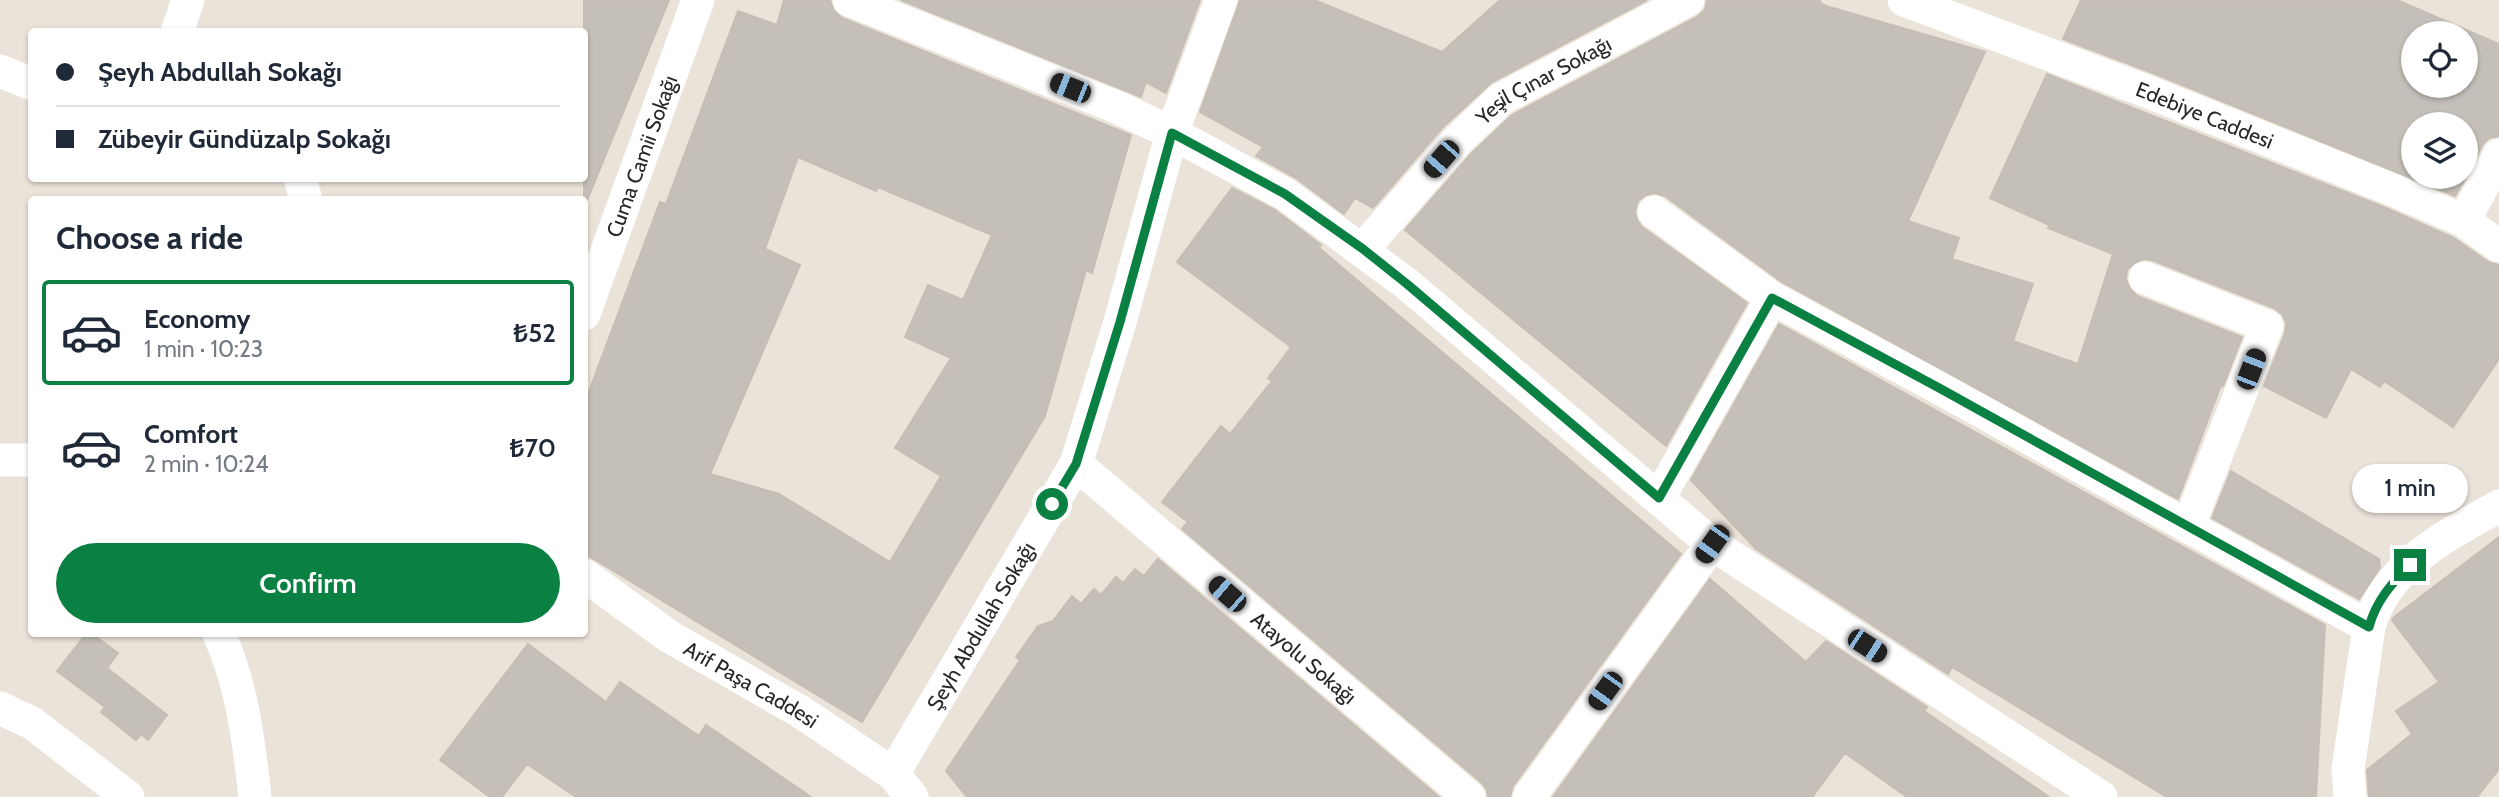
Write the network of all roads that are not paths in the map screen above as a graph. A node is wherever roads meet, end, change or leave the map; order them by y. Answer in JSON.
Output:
{"nodes":[{"id":1,"x":188,"y":0,"type":"edge"},
{"id":2,"x":698,"y":0,"type":"edge"},
{"id":3,"x":849,"y":0,"type":"edge"},
{"id":4,"x":1221,"y":0,"type":"edge"},
{"id":5,"x":1689,"y":0,"type":"edge"},
{"id":6,"x":1904,"y":0,"type":"edge"},
{"id":7,"x":178,"y":28,"type":"edge"},
{"id":8,"x":0,"y":71,"type":"edge"},
{"id":9,"x":28,"y":82,"type":"edge"},
{"id":10,"x":1172,"y":133,"type":"junction"},
{"id":11,"x":2499,"y":155,"type":"edge"},
{"id":12,"x":1654,"y":212,"type":"dead end"},
{"id":13,"x":2464,"y":221,"type":"junction"},
{"id":14,"x":2499,"y":246,"type":"edge"},
{"id":15,"x":1363,"y":249,"type":"junction"},
{"id":16,"x":2145,"y":278,"type":"dead end"},
{"id":17,"x":1772,"y":298,"type":"junction"},
{"id":18,"x":588,"y":303,"type":"edge"},
{"id":19,"x":0,"y":460,"type":"edge"},
{"id":20,"x":28,"y":460,"type":"edge"},
{"id":21,"x":1076,"y":464,"type":"junction"},
{"id":22,"x":1659,"y":498,"type":"junction"},
{"id":23,"x":2499,"y":506,"type":"edge"},
{"id":24,"x":2188,"y":527,"type":"junction"},
{"id":25,"x":1712,"y":544,"type":"junction"},
{"id":26,"x":588,"y":578,"type":"edge"},
{"id":27,"x":2369,"y":627,"type":"junction"},
{"id":28,"x":220,"y":637,"type":"edge"},
{"id":29,"x":0,"y":708,"type":"edge"},
{"id":30,"x":902,"y":786,"type":"edge"},
{"id":31,"x":128,"y":797,"type":"edge"},
{"id":32,"x":255,"y":797,"type":"edge"},
{"id":33,"x":1469,"y":797,"type":"edge"},
{"id":34,"x":1529,"y":797,"type":"edge"},
{"id":35,"x":2101,"y":797,"type":"edge"},
{"id":36,"x":2350,"y":797,"type":"edge"}],
"edges":[{"from":1,"to":7,"type":"street"},
{"from":2,"to":18,"type":"street","name":"Cuma Camii Sokağı"},
{"from":3,"to":10,"type":"street"},
{"from":4,"to":10,"type":"street","name":"Şeyh Abdullah Sokağı"},
{"from":5,"to":15,"type":"street","name":"Yeşil Çınar Sokağı"},
{"from":6,"to":13,"type":"street","name":"Edebiye Caddesi"},
{"from":8,"to":9,"type":"street"},
{"from":10,"to":15,"type":"street"},
{"from":10,"to":21,"type":"street","name":"Şeyh Abdullah Sokağı"},
{"from":11,"to":13,"type":"street"},
{"from":12,"to":17,"type":"street"},
{"from":13,"to":14,"type":"street","name":"Edebiye Caddesi"},
{"from":15,"to":22,"type":"street"},
{"from":16,"to":24,"type":"street"},
{"from":17,"to":22,"type":"street"},
{"from":17,"to":24,"type":"street"},
{"from":19,"to":20,"type":"street"},
{"from":21,"to":30,"type":"street","name":"Şeyh Abdullah Sokağı"},
{"from":21,"to":33,"type":"street","name":"Atayolu Sokağı"},
{"from":22,"to":25,"type":"street"},
{"from":23,"to":27,"type":"street"},
{"from":24,"to":27,"type":"street"},
{"from":25,"to":34,"type":"street"},
{"from":25,"to":35,"type":"street"},
{"from":26,"to":30,"type":"street","name":"Arif Paşa Caddesi"},
{"from":27,"to":36,"type":"street"},
{"from":28,"to":32,"type":"street"},
{"from":29,"to":31,"type":"street"}]}
